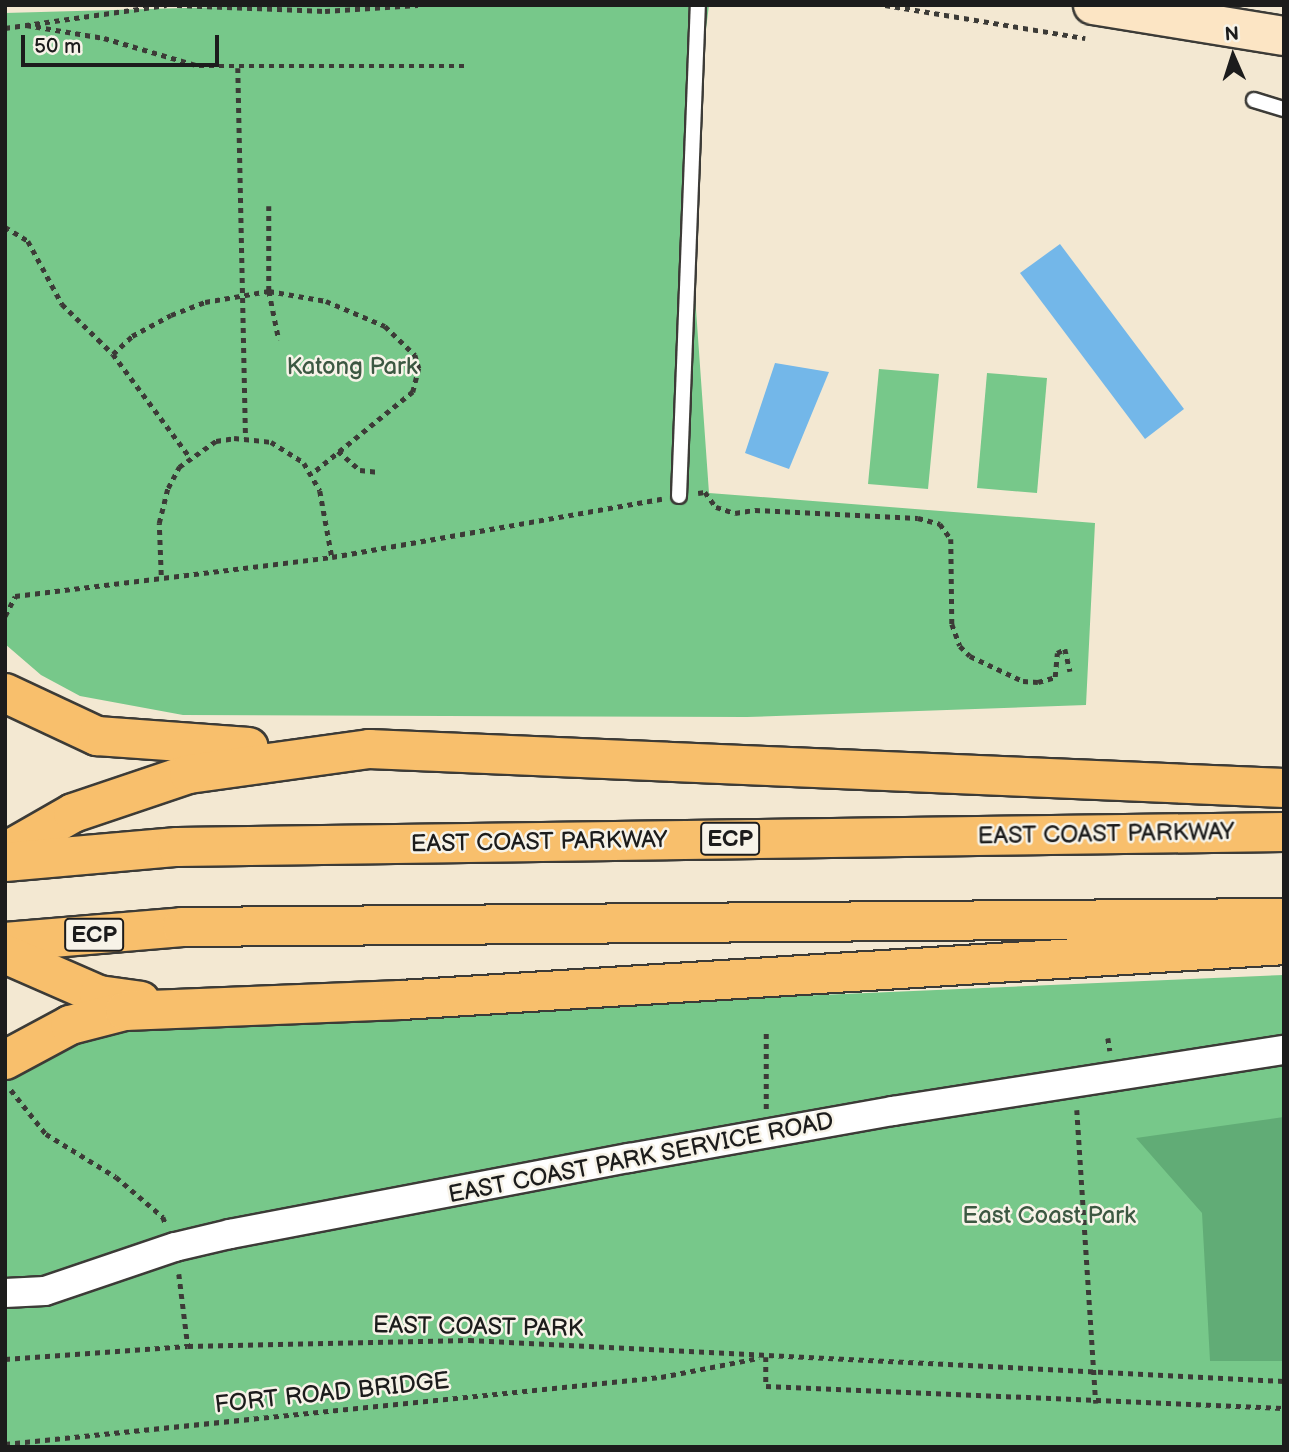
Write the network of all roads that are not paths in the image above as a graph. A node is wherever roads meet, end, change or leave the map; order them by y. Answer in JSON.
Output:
{"nodes":[{"id":1,"x":698,"y":5,"type":"edge"},
{"id":2,"x":1093,"y":5,"type":"edge"},
{"id":3,"x":1284,"y":36,"type":"edge"},
{"id":4,"x":1254,"y":100,"type":"dead end"},
{"id":5,"x":1284,"y":109,"type":"edge"},
{"id":6,"x":678,"y":496,"type":"road end"},
{"id":7,"x":5,"y":694,"type":"edge"},
{"id":8,"x":369,"y":749,"type":"junction"},
{"id":9,"x":1284,"y":788,"type":"edge"},
{"id":10,"x":1284,"y":832,"type":"edge"},
{"id":11,"x":5,"y":852,"type":"edge"},
{"id":12,"x":5,"y":862,"type":"edge"},
{"id":13,"x":1284,"y":918,"type":"edge"},
{"id":14,"x":5,"y":942,"type":"edge"},
{"id":15,"x":1284,"y":944,"type":"edge"},
{"id":16,"x":5,"y":954,"type":"edge"},
{"id":17,"x":178,"y":1006,"type":"junction"},
{"id":18,"x":1284,"y":1051,"type":"edge"},
{"id":19,"x":5,"y":1060,"type":"edge"},
{"id":20,"x":5,"y":1293,"type":"edge"}],
"edges":[{"from":1,"to":6,"type":"lane"},
{"from":2,"to":3,"type":"street"},
{"from":4,"to":5,"type":"lane"},
{"from":7,"to":8,"type":"highway"},
{"from":8,"to":9,"type":"highway"},
{"from":8,"to":11,"type":"highway"},
{"from":10,"to":12,"type":"highway","name":"EAST COAST PARKWAY","number":"ECP"},
{"from":13,"to":14,"type":"highway","number":"ECP"},
{"from":15,"to":17,"type":"highway"},
{"from":16,"to":17,"type":"highway"},
{"from":17,"to":19,"type":"highway"},
{"from":18,"to":20,"type":"street","name":"EAST COAST PARK SERVICE ROAD"}]}
